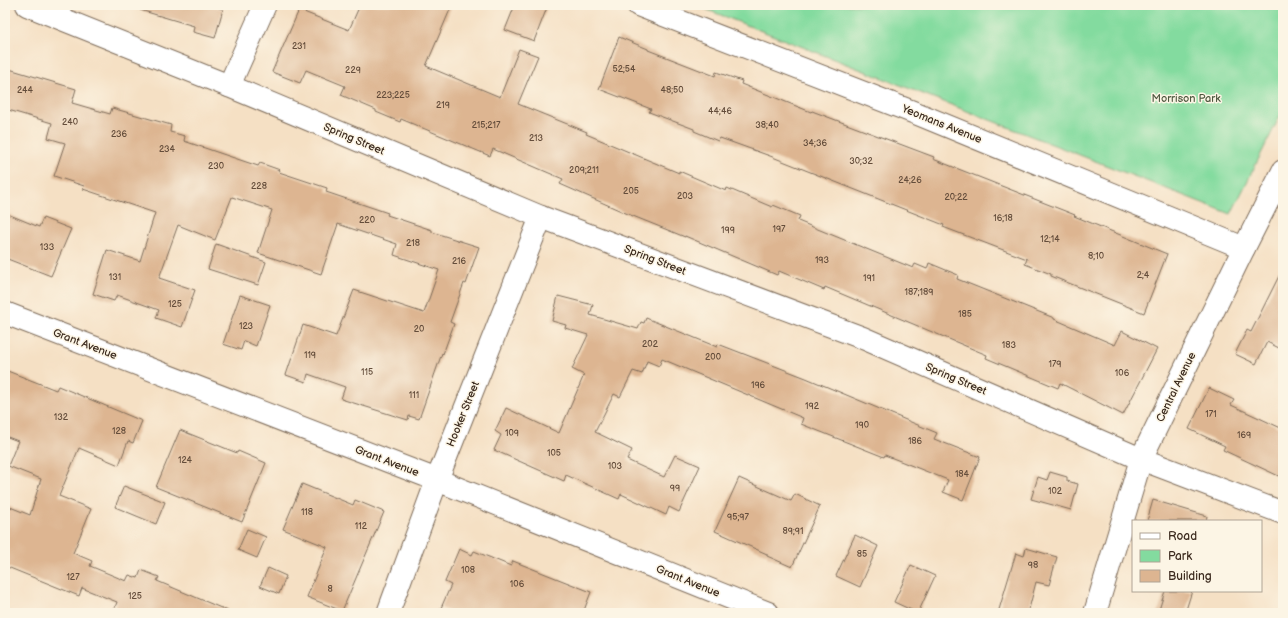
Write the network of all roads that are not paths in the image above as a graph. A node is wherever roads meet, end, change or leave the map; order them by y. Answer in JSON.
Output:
{"nodes":[{"id":1,"x":27,"y":5,"type":"edge"},
{"id":2,"x":265,"y":5,"type":"edge"},
{"id":3,"x":638,"y":5,"type":"edge"},
{"id":4,"x":229,"y":86,"type":"junction"},
{"id":5,"x":1283,"y":171,"type":"edge"},
{"id":6,"x":541,"y":217,"type":"junction"},
{"id":7,"x":1244,"y":248,"type":"junction"},
{"id":8,"x":5,"y":313,"type":"edge"},
{"id":9,"x":1141,"y":459,"type":"junction"},
{"id":10,"x":437,"y":480,"type":"junction"},
{"id":11,"x":1283,"y":513,"type":"edge"},
{"id":12,"x":388,"y":613,"type":"edge"},
{"id":13,"x":768,"y":613,"type":"edge"},
{"id":14,"x":1095,"y":613,"type":"edge"}],
"edges":[{"from":1,"to":4,"type":"street","name":"Spring Street"},
{"from":2,"to":4,"type":"street"},
{"from":3,"to":7,"type":"street","name":"Yeomans Avenue"},
{"from":4,"to":6,"type":"street","name":"Spring Street"},
{"from":5,"to":7,"type":"street","name":"Central Avenue"},
{"from":6,"to":9,"type":"street","name":"Spring Street"},
{"from":6,"to":10,"type":"street","name":"Hooker Street"},
{"from":7,"to":9,"type":"street","name":"Central Avenue"},
{"from":8,"to":10,"type":"street","name":"Grant Avenue"},
{"from":9,"to":11,"type":"street","name":"Spring Street"},
{"from":9,"to":14,"type":"street","name":"Central Avenue"},
{"from":10,"to":12,"type":"street","name":"Hooker Street"},
{"from":10,"to":13,"type":"street","name":"Grant Avenue"}]}
